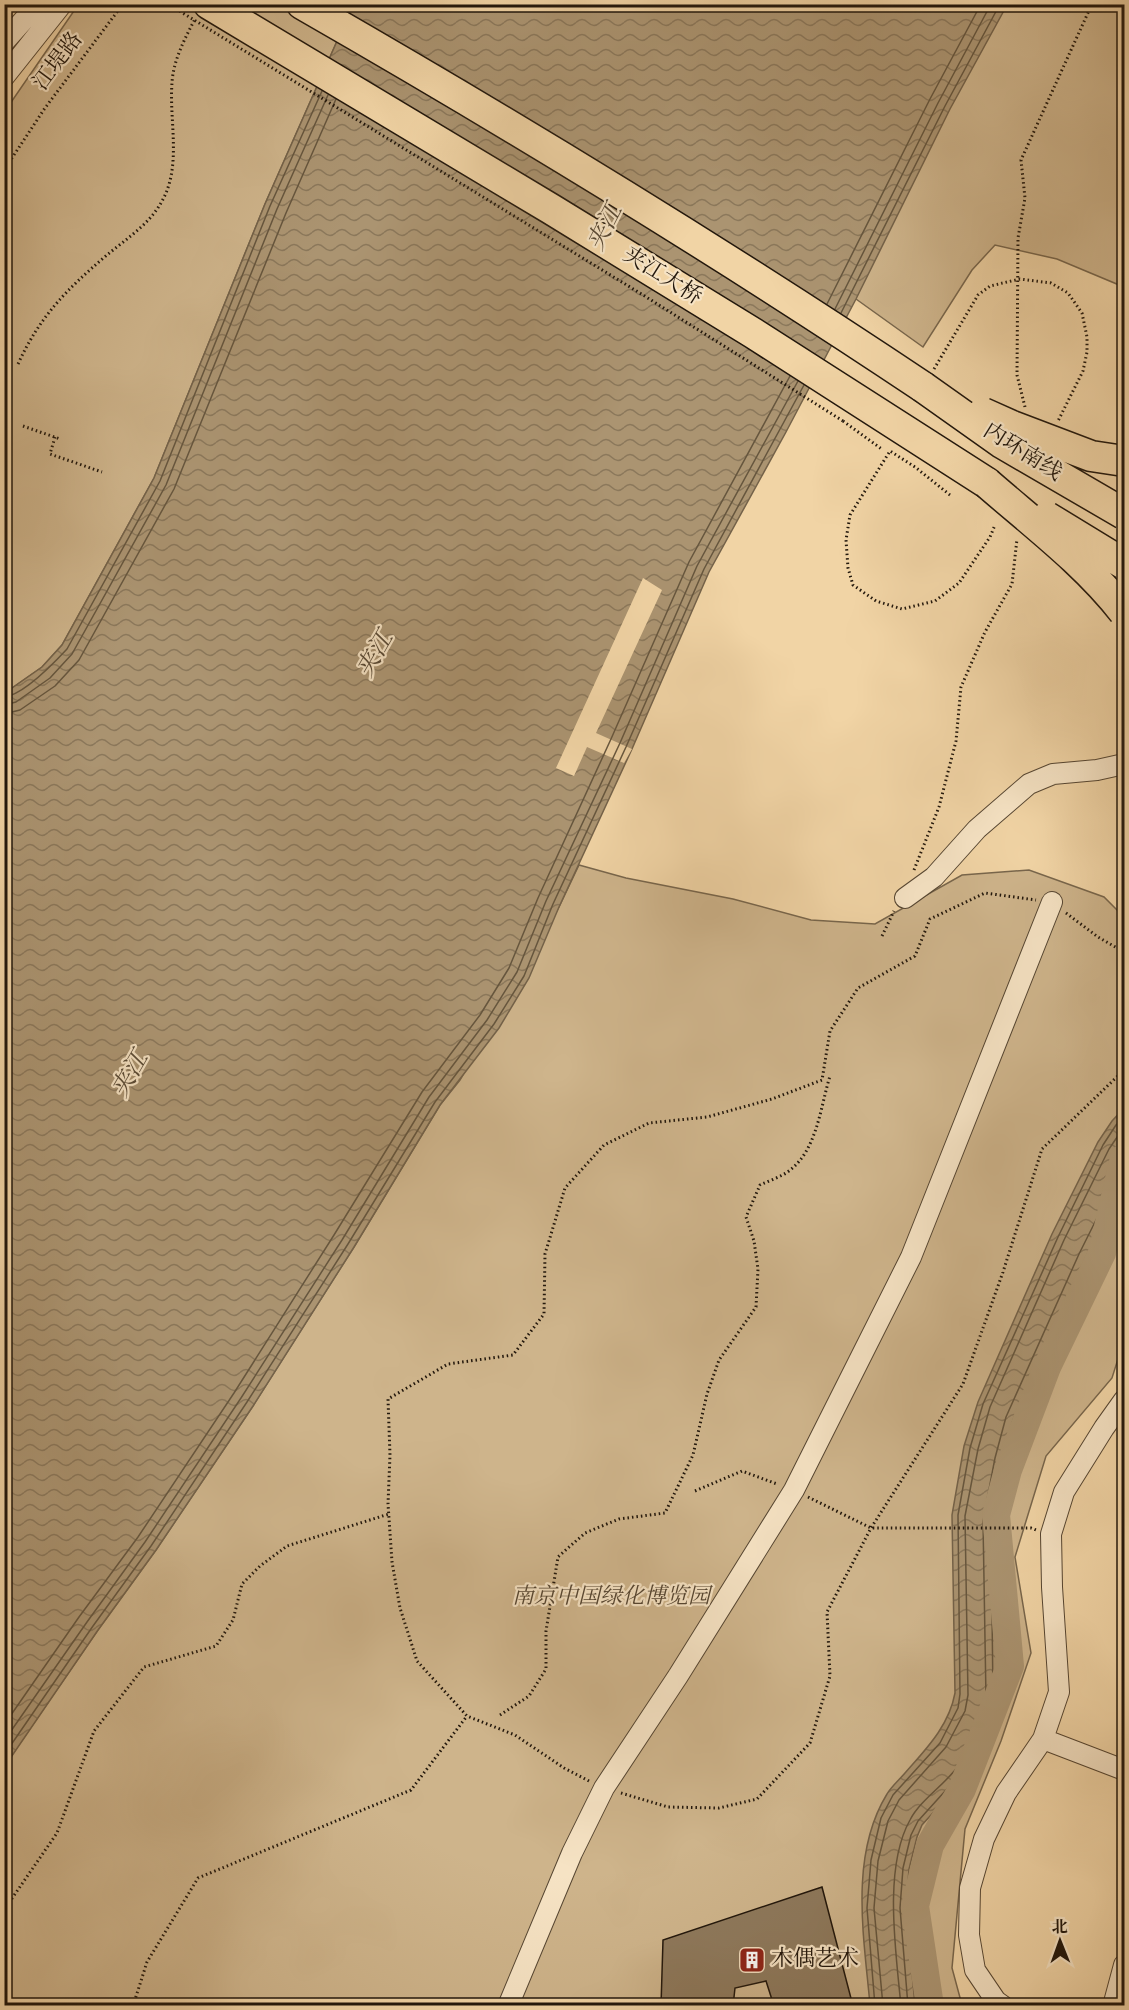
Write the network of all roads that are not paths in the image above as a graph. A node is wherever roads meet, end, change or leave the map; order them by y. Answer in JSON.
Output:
{"nodes":[{"id":1,"x":38,"y":4,"type":"edge"},
{"id":2,"x":62,"y":4,"type":"edge"},
{"id":3,"x":302,"y":4,"type":"edge"},
{"id":4,"x":203,"y":9,"type":"edge"},
{"id":5,"x":4,"y":42,"type":"edge"},
{"id":6,"x":4,"y":77,"type":"edge"},
{"id":7,"x":928,"y":378,"type":"junction"},
{"id":8,"x":1125,"y":461,"type":"edge"},
{"id":9,"x":987,"y":483,"type":"junction"},
{"id":10,"x":1125,"y":514,"type":"edge"},
{"id":11,"x":1125,"y":564,"type":"edge"},
{"id":12,"x":1125,"y":612,"type":"edge"},
{"id":13,"x":1125,"y":764,"type":"edge"},
{"id":14,"x":905,"y":898,"type":"dead end"},
{"id":15,"x":1052,"y":902,"type":"road end"},
{"id":16,"x":1125,"y":1400,"type":"edge"},
{"id":17,"x":1043,"y":1739,"type":"junction"},
{"id":18,"x":1125,"y":1770,"type":"edge"},
{"id":19,"x":1125,"y":1965,"type":"edge"},
{"id":20,"x":508,"y":2006,"type":"edge"},
{"id":21,"x":1003,"y":2006,"type":"edge"},
{"id":22,"x":1113,"y":2006,"type":"edge"}],
"edges":[{"from":1,"to":5,"type":"street"},
{"from":2,"to":6,"type":"street"},
{"from":3,"to":7,"type":"highway"},
{"from":4,"to":9,"type":"highway","name":"夹江大桥"},
{"from":7,"to":8,"type":"highway","bridge":true},
{"from":7,"to":10,"type":"highway","name":"内环南线","bridge":true},
{"from":9,"to":11,"type":"highway","name":"内环南线","bridge":true},
{"from":9,"to":12,"type":"highway","bridge":true},
{"from":13,"to":14,"type":"street"},
{"from":15,"to":20,"type":"street"},
{"from":16,"to":17,"type":"street"},
{"from":17,"to":18,"type":"street"},
{"from":17,"to":21,"type":"street"},
{"from":19,"to":22,"type":"street"}]}
